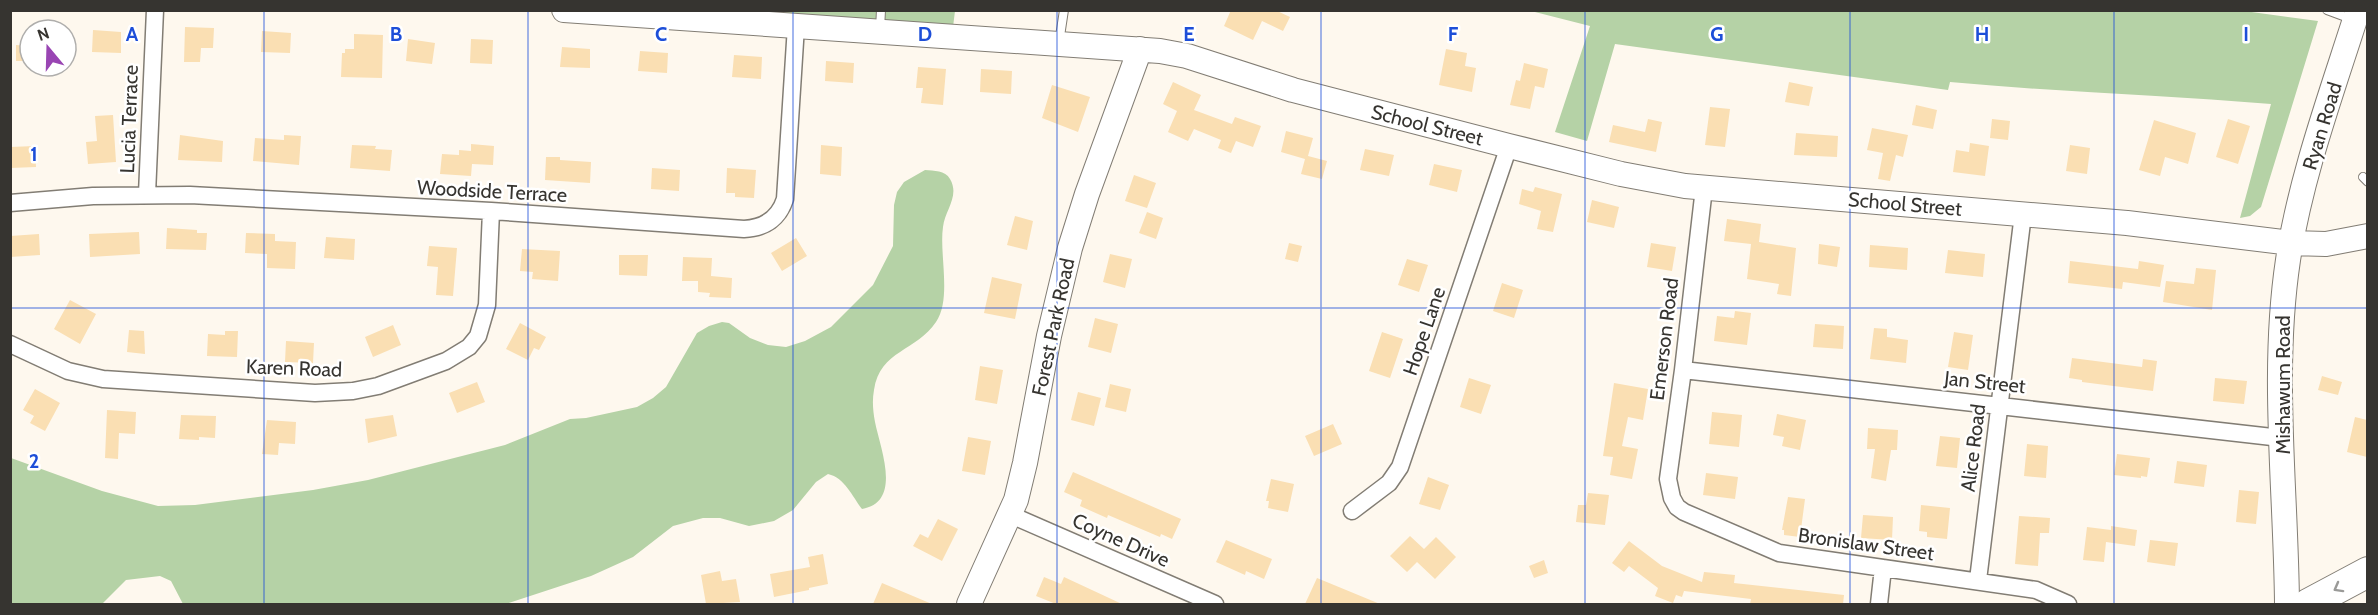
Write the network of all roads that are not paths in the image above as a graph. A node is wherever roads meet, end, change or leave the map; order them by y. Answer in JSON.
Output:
{"nodes":[{"id":1,"x":155,"y":10,"type":"edge"},
{"id":2,"x":564,"y":10,"type":"edge"},
{"id":3,"x":1065,"y":10,"type":"edge"},
{"id":4,"x":2327,"y":10,"type":"edge"},
{"id":5,"x":2356,"y":16,"type":"edge"},
{"id":6,"x":881,"y":21,"type":"edge"},
{"id":7,"x":809,"y":24,"type":"junction"},
{"id":8,"x":1058,"y":44,"type":"junction"},
{"id":9,"x":1140,"y":49,"type":"junction"},
{"id":10,"x":1509,"y":146,"type":"junction"},
{"id":11,"x":1704,"y":188,"type":"junction"},
{"id":12,"x":147,"y":194,"type":"junction"},
{"id":13,"x":10,"y":203,"type":"edge"},
{"id":14,"x":491,"y":211,"type":"junction"},
{"id":15,"x":2024,"y":214,"type":"junction"},
{"id":16,"x":2367,"y":236,"type":"edge"},
{"id":17,"x":2291,"y":243,"type":"junction"},
{"id":18,"x":10,"y":345,"type":"edge"},
{"id":19,"x":1683,"y":370,"type":"junction"},
{"id":20,"x":1999,"y":405,"type":"junction"},
{"id":21,"x":2281,"y":438,"type":"junction"},
{"id":22,"x":1671,"y":495,"type":"joint"},
{"id":23,"x":1352,"y":511,"type":"dead end"},
{"id":24,"x":1011,"y":515,"type":"junction"},
{"id":25,"x":1883,"y":568,"type":"junction"},
{"id":26,"x":2367,"y":572,"type":"edge"},
{"id":27,"x":1978,"y":580,"type":"junction"},
{"id":28,"x":969,"y":604,"type":"edge"},
{"id":29,"x":1215,"y":604,"type":"edge"},
{"id":30,"x":1879,"y":604,"type":"edge"},
{"id":31,"x":2068,"y":604,"type":"edge"},
{"id":32,"x":2287,"y":604,"type":"edge"},
{"id":33,"x":2308,"y":604,"type":"edge"}],
"edges":[{"from":1,"to":12,"type":"street","name":"Lucia Terrace"},
{"from":2,"to":7,"type":"street","name":"School Street"},
{"from":3,"to":8,"type":"lane"},
{"from":4,"to":5,"type":"lane"},
{"from":5,"to":17,"type":"street","name":"Ryan Road"},
{"from":6,"to":7,"type":"street","name":"School Street"},
{"from":6,"to":8,"type":"street","name":"School Street"},
{"from":7,"to":14,"type":"street","name":"Woodside Terrace"},
{"from":8,"to":9,"type":"street","name":"School Street"},
{"from":9,"to":10,"type":"street","name":"School Street"},
{"from":9,"to":24,"type":"street","name":"Forest Park Road"},
{"from":10,"to":11,"type":"street","name":"School Street"},
{"from":10,"to":23,"type":"street","name":"Hope Lane"},
{"from":11,"to":15,"type":"street","name":"School Street"},
{"from":11,"to":19,"type":"street","name":"Emerson Road"},
{"from":12,"to":13,"type":"street","name":"Woodside Terrace"},
{"from":12,"to":14,"type":"street","name":"Woodside Terrace"},
{"from":14,"to":18,"type":"street","name":"Karen Road"},
{"from":15,"to":17,"type":"street","name":"School Street"},
{"from":15,"to":20,"type":"street","name":"Alice Road"},
{"from":16,"to":17,"type":"street"},
{"from":17,"to":21,"type":"street","name":"Mishawum Road"},
{"from":19,"to":20,"type":"street","name":"Jan Street"},
{"from":19,"to":22,"type":"street","name":"Emerson Road"},
{"from":20,"to":21,"type":"street","name":"Jan Street"},
{"from":20,"to":27,"type":"street","name":"Alice Road"},
{"from":21,"to":32,"type":"street","name":"Mishawum Road"},
{"from":22,"to":25,"type":"street","name":"Bronislaw Street"},
{"from":24,"to":28,"type":"street","name":"Forest Park Road"},
{"from":24,"to":29,"type":"street","name":"Coyne Drive"},
{"from":25,"to":27,"type":"street","name":"Bronislaw Street"},
{"from":25,"to":30,"type":"street"},
{"from":26,"to":33,"type":"highway","one_way":true},
{"from":27,"to":31,"type":"street","name":"Bronislaw Street"}]}
